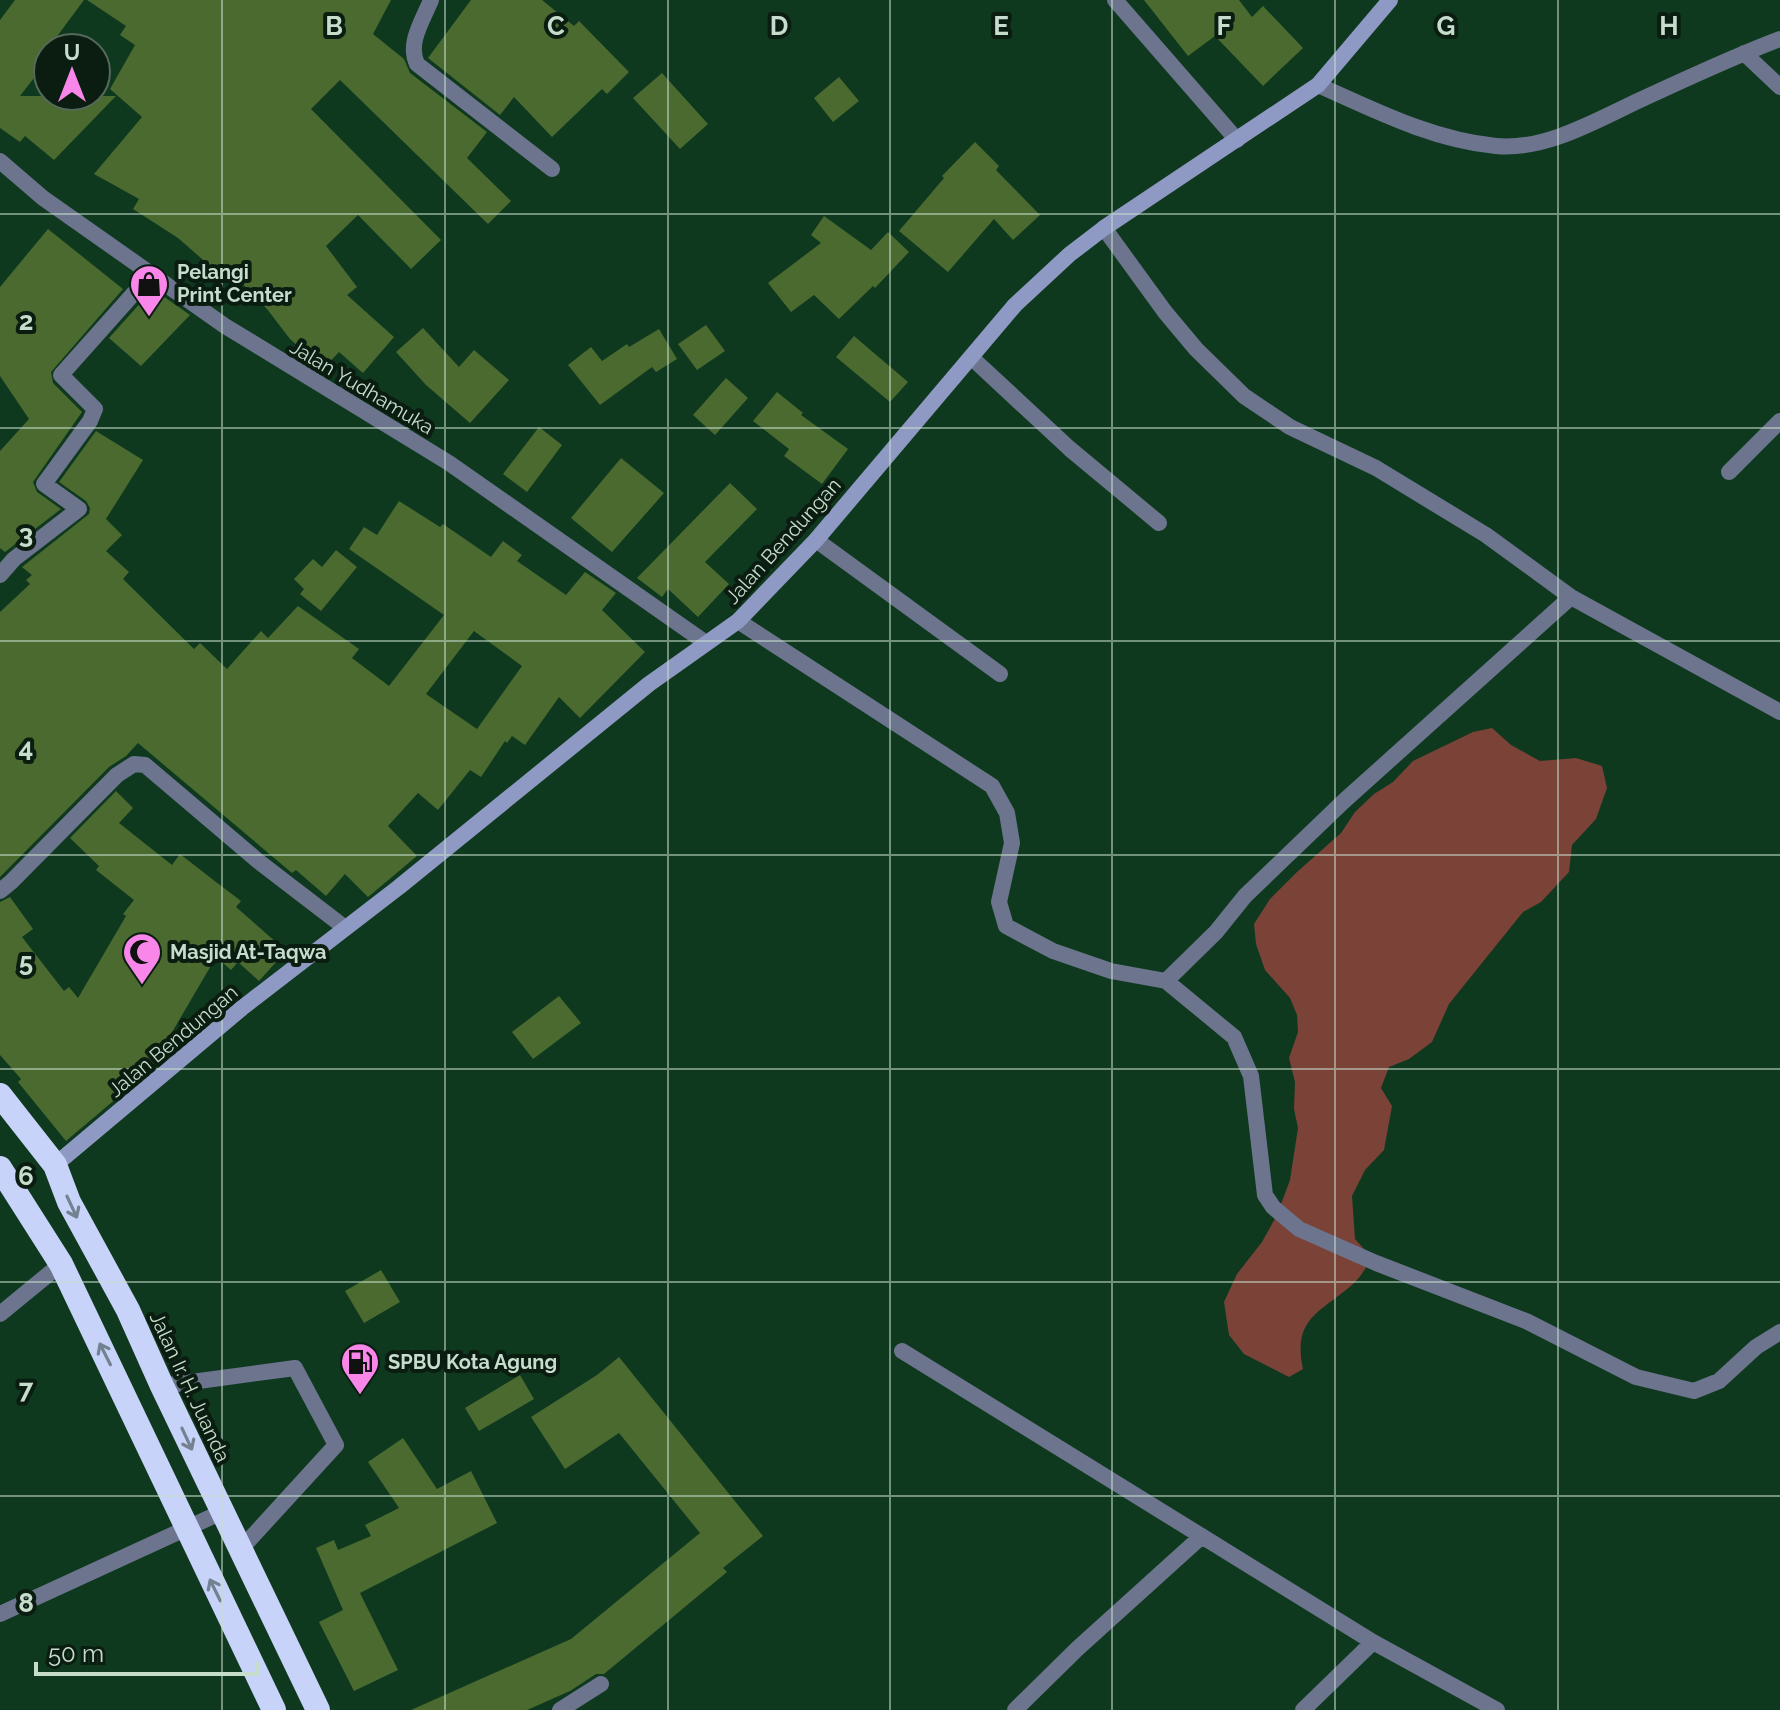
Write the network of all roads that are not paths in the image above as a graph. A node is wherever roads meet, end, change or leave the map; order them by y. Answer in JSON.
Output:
{"nodes":[{"id":1,"x":431,"y":0,"type":"edge"},
{"id":2,"x":1115,"y":0,"type":"edge"},
{"id":3,"x":1390,"y":0,"type":"edge"},
{"id":4,"x":1780,"y":39,"type":"edge"},
{"id":5,"x":1744,"y":53,"type":"junction"},
{"id":6,"x":1318,"y":85,"type":"junction"},
{"id":7,"x":1780,"y":87,"type":"edge"},
{"id":8,"x":1237,"y":140,"type":"junction"},
{"id":9,"x":0,"y":161,"type":"edge"},
{"id":10,"x":552,"y":169,"type":"dead end"},
{"id":11,"x":1104,"y":228,"type":"junction"},
{"id":12,"x":151,"y":274,"type":"junction"},
{"id":13,"x":972,"y":358,"type":"junction"},
{"id":14,"x":1780,"y":421,"type":"edge"},
{"id":15,"x":1729,"y":472,"type":"dead end"},
{"id":16,"x":1159,"y":523,"type":"dead end"},
{"id":17,"x":816,"y":540,"type":"junction"},
{"id":18,"x":0,"y":575,"type":"edge"},
{"id":19,"x":1571,"y":597,"type":"junction"},
{"id":20,"x":738,"y":621,"type":"junction"},
{"id":21,"x":706,"y":643,"type":"junction"},
{"id":22,"x":1000,"y":674,"type":"dead end"},
{"id":23,"x":1780,"y":712,"type":"edge"},
{"id":24,"x":0,"y":891,"type":"edge"},
{"id":25,"x":344,"y":927,"type":"junction"},
{"id":26,"x":1166,"y":981,"type":"junction"},
{"id":27,"x":0,"y":1095,"type":"edge"},
{"id":28,"x":55,"y":1165,"type":"junction"},
{"id":29,"x":0,"y":1168,"type":"edge"},
{"id":30,"x":61,"y":1264,"type":"junction"},
{"id":31,"x":0,"y":1314,"type":"edge"},
{"id":32,"x":1780,"y":1332,"type":"edge"},
{"id":33,"x":902,"y":1351,"type":"dead end"},
{"id":34,"x":162,"y":1386,"type":"junction"},
{"id":35,"x":222,"y":1512,"type":"junction"},
{"id":36,"x":186,"y":1529,"type":"junction"},
{"id":37,"x":1202,"y":1536,"type":"junction"},
{"id":38,"x":240,"y":1550,"type":"junction"},
{"id":39,"x":0,"y":1614,"type":"edge"},
{"id":40,"x":1373,"y":1642,"type":"junction"},
{"id":41,"x":601,"y":1684,"type":"dead end"},
{"id":42,"x":274,"y":1710,"type":"edge"},
{"id":43,"x":318,"y":1710,"type":"edge"},
{"id":44,"x":560,"y":1710,"type":"edge"},
{"id":45,"x":1015,"y":1710,"type":"edge"},
{"id":46,"x":1303,"y":1710,"type":"edge"},
{"id":47,"x":1497,"y":1710,"type":"edge"}],
"edges":[{"from":1,"to":10,"type":"street"},
{"from":2,"to":8,"type":"street"},
{"from":3,"to":6,"type":"street","name":"Jalan Bendungan"},
{"from":4,"to":5,"type":"street"},
{"from":5,"to":6,"type":"street"},
{"from":5,"to":7,"type":"street"},
{"from":6,"to":8,"type":"street","name":"Jalan Bendungan"},
{"from":8,"to":11,"type":"street","name":"Jalan Bendungan"},
{"from":9,"to":12,"type":"street","name":"Jalan Yudhamuka"},
{"from":11,"to":13,"type":"street","name":"Jalan Bendungan"},
{"from":11,"to":19,"type":"street"},
{"from":12,"to":18,"type":"street"},
{"from":12,"to":21,"type":"street","name":"Jalan Yudhamuka"},
{"from":13,"to":16,"type":"street"},
{"from":13,"to":17,"type":"street","name":"Jalan Bendungan"},
{"from":14,"to":15,"type":"street"},
{"from":17,"to":20,"type":"street","name":"Jalan Bendungan"},
{"from":17,"to":22,"type":"street"},
{"from":19,"to":23,"type":"street"},
{"from":19,"to":26,"type":"street"},
{"from":20,"to":21,"type":"street","name":"Jalan Bendungan"},
{"from":20,"to":26,"type":"street"},
{"from":21,"to":25,"type":"street","name":"Jalan Bendungan"},
{"from":24,"to":25,"type":"street"},
{"from":25,"to":28,"type":"street","name":"Jalan Bendungan"},
{"from":26,"to":32,"type":"street"},
{"from":27,"to":28,"type":"highway","name":"Jalan Ir. H. Juanda"},
{"from":28,"to":34,"type":"highway","name":"Jalan Ir. H. Juanda","one_way":true},
{"from":29,"to":30,"type":"highway"},
{"from":30,"to":31,"type":"street"},
{"from":36,"to":30,"type":"highway","one_way":true},
{"from":33,"to":37,"type":"street"},
{"from":34,"to":35,"type":"highway","name":"Jalan Ir. H. Juanda","one_way":true},
{"from":34,"to":38,"type":"street"},
{"from":35,"to":36,"type":"street"},
{"from":35,"to":38,"type":"highway","name":"Jalan Ir. H. Juanda"},
{"from":36,"to":39,"type":"street"},
{"from":42,"to":36,"type":"highway","one_way":true},
{"from":37,"to":40,"type":"street"},
{"from":37,"to":45,"type":"street"},
{"from":38,"to":43,"type":"highway","name":"Jalan Ir. H. Juanda"},
{"from":40,"to":46,"type":"street"},
{"from":40,"to":47,"type":"street"},
{"from":41,"to":44,"type":"street"}]}
